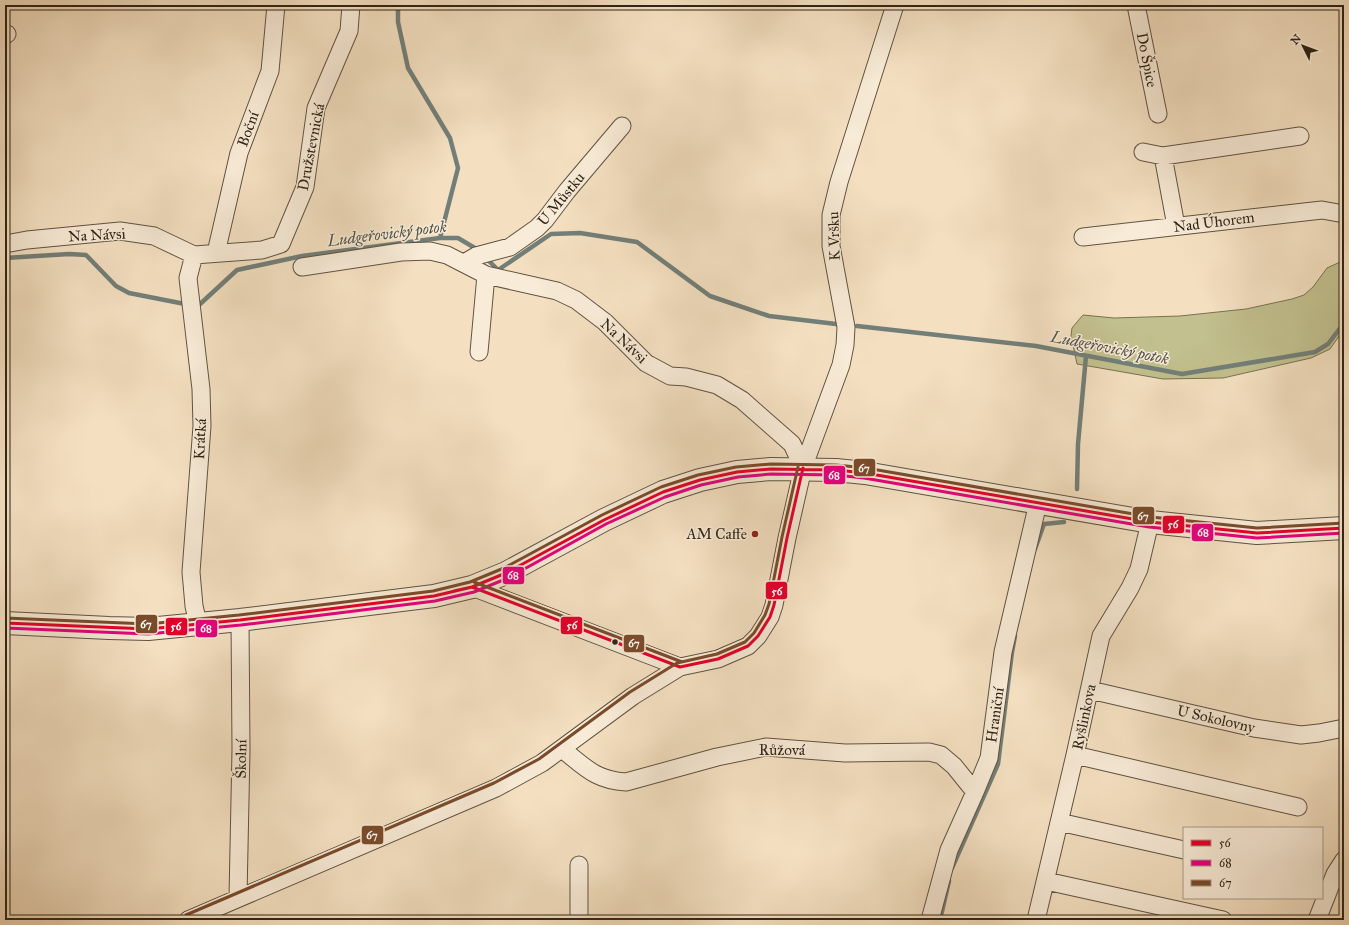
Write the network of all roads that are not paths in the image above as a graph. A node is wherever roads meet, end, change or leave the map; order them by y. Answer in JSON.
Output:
{"nodes":[{"id":1,"x":276,"y":5,"type":"edge"},
{"id":2,"x":351,"y":5,"type":"edge"},
{"id":3,"x":895,"y":5,"type":"edge"},
{"id":4,"x":1136,"y":5,"type":"edge"},
{"id":5,"x":1158,"y":114,"type":"dead end"},
{"id":6,"x":622,"y":126,"type":"dead end"},
{"id":7,"x":1300,"y":136,"type":"dead end"},
{"id":8,"x":1143,"y":152,"type":"dead end"},
{"id":9,"x":1163,"y":156,"type":"junction"},
{"id":10,"x":1344,"y":214,"type":"edge"},
{"id":11,"x":1176,"y":226,"type":"junction"},
{"id":12,"x":1083,"y":237,"type":"dead end"},
{"id":13,"x":5,"y":244,"type":"edge"},
{"id":14,"x":281,"y":244,"type":"joint"},
{"id":15,"x":216,"y":253,"type":"junction"},
{"id":16,"x":194,"y":254,"type":"junction"},
{"id":17,"x":475,"y":257,"type":"junction"},
{"id":18,"x":302,"y":267,"type":"dead end"},
{"id":19,"x":486,"y":274,"type":"junction"},
{"id":20,"x":479,"y":352,"type":"dead end"},
{"id":21,"x":803,"y":468,"type":"junction"},
{"id":22,"x":1038,"y":503,"type":"junction"},
{"id":23,"x":1150,"y":522,"type":"junction"},
{"id":24,"x":1344,"y":528,"type":"edge"},
{"id":25,"x":472,"y":587,"type":"junction"},
{"id":26,"x":240,"y":620,"type":"junction"},
{"id":27,"x":5,"y":623,"type":"edge"},
{"id":28,"x":198,"y":623,"type":"junction"},
{"id":29,"x":680,"y":667,"type":"junction"},
{"id":30,"x":1090,"y":690,"type":"junction"},
{"id":31,"x":1344,"y":728,"type":"edge"},
{"id":32,"x":562,"y":748,"type":"junction"},
{"id":33,"x":1075,"y":755,"type":"junction"},
{"id":34,"x":976,"y":792,"type":"junction"},
{"id":35,"x":1298,"y":807,"type":"dead end"},
{"id":36,"x":1059,"y":822,"type":"junction"},
{"id":37,"x":1183,"y":850,"type":"edge"},
{"id":38,"x":1344,"y":860,"type":"edge"},
{"id":39,"x":579,"y":865,"type":"dead end"},
{"id":40,"x":1046,"y":881,"type":"junction"},
{"id":41,"x":238,"y":897,"type":"junction"},
{"id":42,"x":188,"y":920,"type":"edge"},
{"id":43,"x":579,"y":920,"type":"edge"},
{"id":44,"x":930,"y":920,"type":"edge"},
{"id":45,"x":1036,"y":920,"type":"edge"},
{"id":46,"x":1223,"y":920,"type":"edge"},
{"id":47,"x":1317,"y":920,"type":"edge"}],
"edges":[{"from":1,"to":15,"type":"street","name":"Boční"},
{"from":2,"to":14,"type":"street","name":"Družstevnická"},
{"from":3,"to":21,"type":"street","name":"K Vršku"},
{"from":4,"to":5,"type":"street","name":"Do Špice"},
{"from":6,"to":17,"type":"street","name":"U Můstku"},
{"from":7,"to":9,"type":"street"},
{"from":8,"to":9,"type":"street"},
{"from":9,"to":11,"type":"street"},
{"from":10,"to":11,"type":"street","name":"Nad Úhorem"},
{"from":11,"to":12,"type":"street","name":"Nad Úhorem"},
{"from":13,"to":16,"type":"street","name":"Na Návsi"},
{"from":14,"to":15,"type":"street","name":"Na Návsi"},
{"from":15,"to":16,"type":"street","name":"Na Návsi"},
{"from":16,"to":28,"type":"street","name":"Krátká"},
{"from":17,"to":18,"type":"street","name":"Na Návsi"},
{"from":17,"to":19,"type":"street","name":"Na Návsi"},
{"from":19,"to":20,"type":"street"},
{"from":19,"to":21,"type":"street","name":"Na Návsi"},
{"from":21,"to":22,"type":"street"},
{"from":21,"to":25,"type":"street"},
{"from":21,"to":29,"type":"street","name":"K Vršku"},
{"from":22,"to":23,"type":"street"},
{"from":22,"to":34,"type":"street","name":"Hraniční"},
{"from":23,"to":24,"type":"street"},
{"from":23,"to":30,"type":"street","name":"Ryšlinkova"},
{"from":25,"to":26,"type":"street"},
{"from":25,"to":29,"type":"street"},
{"from":26,"to":28,"type":"street"},
{"from":26,"to":41,"type":"street","name":"Školní"},
{"from":27,"to":28,"type":"street"},
{"from":29,"to":32,"type":"street"},
{"from":30,"to":31,"type":"street","name":"U Sokolovny"},
{"from":30,"to":33,"type":"street","name":"Ryšlinkova"},
{"from":32,"to":34,"type":"street","name":"Růžová"},
{"from":32,"to":41,"type":"street"},
{"from":33,"to":35,"type":"street"},
{"from":33,"to":36,"type":"street","name":"Ryšlinkova"},
{"from":34,"to":44,"type":"street","name":"Hraniční"},
{"from":36,"to":37,"type":"street"},
{"from":36,"to":40,"type":"street","name":"Ryšlinkova"},
{"from":38,"to":47,"type":"street"},
{"from":39,"to":43,"type":"street"},
{"from":40,"to":45,"type":"street","name":"Ryšlinkova"},
{"from":40,"to":46,"type":"street"},
{"from":41,"to":42,"type":"street"}]}
